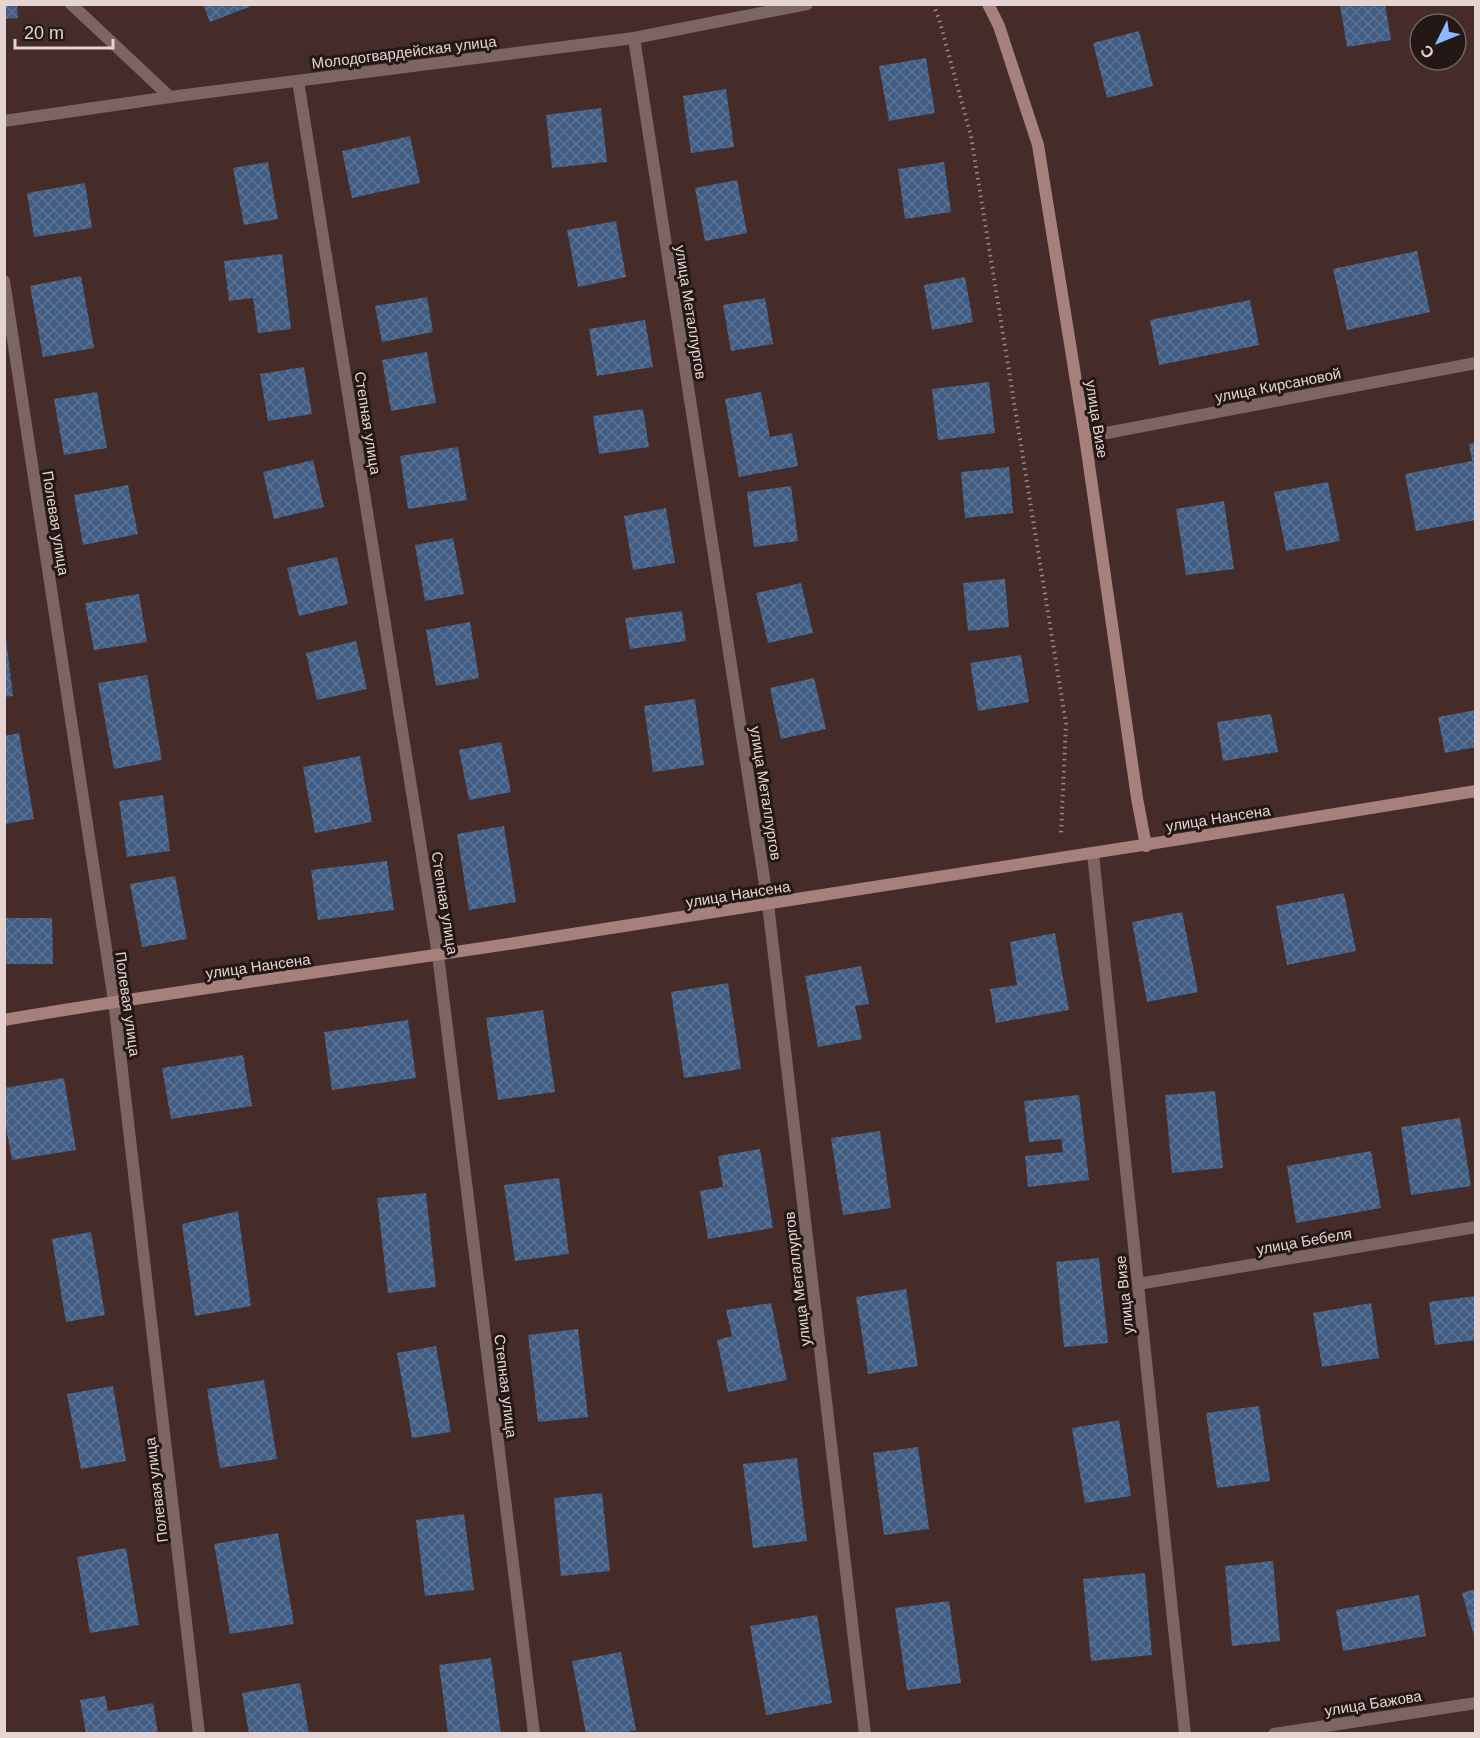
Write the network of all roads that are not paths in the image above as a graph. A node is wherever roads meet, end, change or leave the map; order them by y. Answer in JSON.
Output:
{"nodes":[{"id":1,"x":71,"y":4,"type":"edge"},
{"id":2,"x":807,"y":4,"type":"edge"},
{"id":3,"x":988,"y":4,"type":"edge"},
{"id":4,"x":634,"y":38,"type":"junction"},
{"id":5,"x":298,"y":81,"type":"junction"},
{"id":6,"x":170,"y":98,"type":"junction"},
{"id":7,"x":4,"y":121,"type":"edge"},
{"id":8,"x":4,"y":281,"type":"edge"},
{"id":9,"x":1476,"y":363,"type":"edge"},
{"id":10,"x":1085,"y":437,"type":"junction"},
{"id":11,"x":1476,"y":791,"type":"edge"},
{"id":12,"x":1146,"y":846,"type":"junction"},
{"id":13,"x":1093,"y":854,"type":"junction"},
{"id":14,"x":768,"y":904,"type":"junction"},
{"id":15,"x":438,"y":955,"type":"junction"},
{"id":16,"x":114,"y":1001,"type":"junction"},
{"id":17,"x":4,"y":1020,"type":"edge"},
{"id":18,"x":1476,"y":1227,"type":"edge"},
{"id":19,"x":1138,"y":1284,"type":"junction"},
{"id":20,"x":1476,"y":1703,"type":"edge"},
{"id":21,"x":200,"y":1734,"type":"edge"},
{"id":22,"x":534,"y":1734,"type":"edge"},
{"id":23,"x":865,"y":1734,"type":"edge"},
{"id":24,"x":1185,"y":1734,"type":"edge"},
{"id":25,"x":1274,"y":1734,"type":"edge"}],
"edges":[{"from":1,"to":6,"type":"street"},
{"from":2,"to":4,"type":"street","name":"Молодогвардейская улица"},
{"from":3,"to":10,"type":"main road","name":"улица Визе"},
{"from":4,"to":5,"type":"street","name":"Молодогвардейская улица"},
{"from":4,"to":14,"type":"street","name":"улица Металлургов"},
{"from":5,"to":6,"type":"street","name":"Молодогвардейская улица"},
{"from":5,"to":15,"type":"street","name":"Степная улица"},
{"from":6,"to":7,"type":"street","name":"Молодогвардейская улица"},
{"from":8,"to":16,"type":"street","name":"Полевая улица"},
{"from":9,"to":10,"type":"street","name":"улица Кирсановой"},
{"from":10,"to":12,"type":"main road","name":"улица Визе"},
{"from":11,"to":12,"type":"main road","name":"улица Нансена"},
{"from":12,"to":13,"type":"main road","name":"улица Нансена"},
{"from":13,"to":14,"type":"main road","name":"улица Нансена"},
{"from":13,"to":19,"type":"street","name":"улица Визе"},
{"from":14,"to":15,"type":"main road","name":"улица Нансена"},
{"from":14,"to":23,"type":"street","name":"улица Металлургов"},
{"from":15,"to":16,"type":"main road","name":"улица Нансена"},
{"from":15,"to":22,"type":"street","name":"Степная улица"},
{"from":16,"to":17,"type":"main road","name":"улица Нансена"},
{"from":16,"to":21,"type":"street","name":"Полевая улица"},
{"from":18,"to":19,"type":"street","name":"улица Бебеля"},
{"from":19,"to":24,"type":"street","name":"улица Визе"},
{"from":20,"to":25,"type":"street","name":"улица Бажова"}]}
